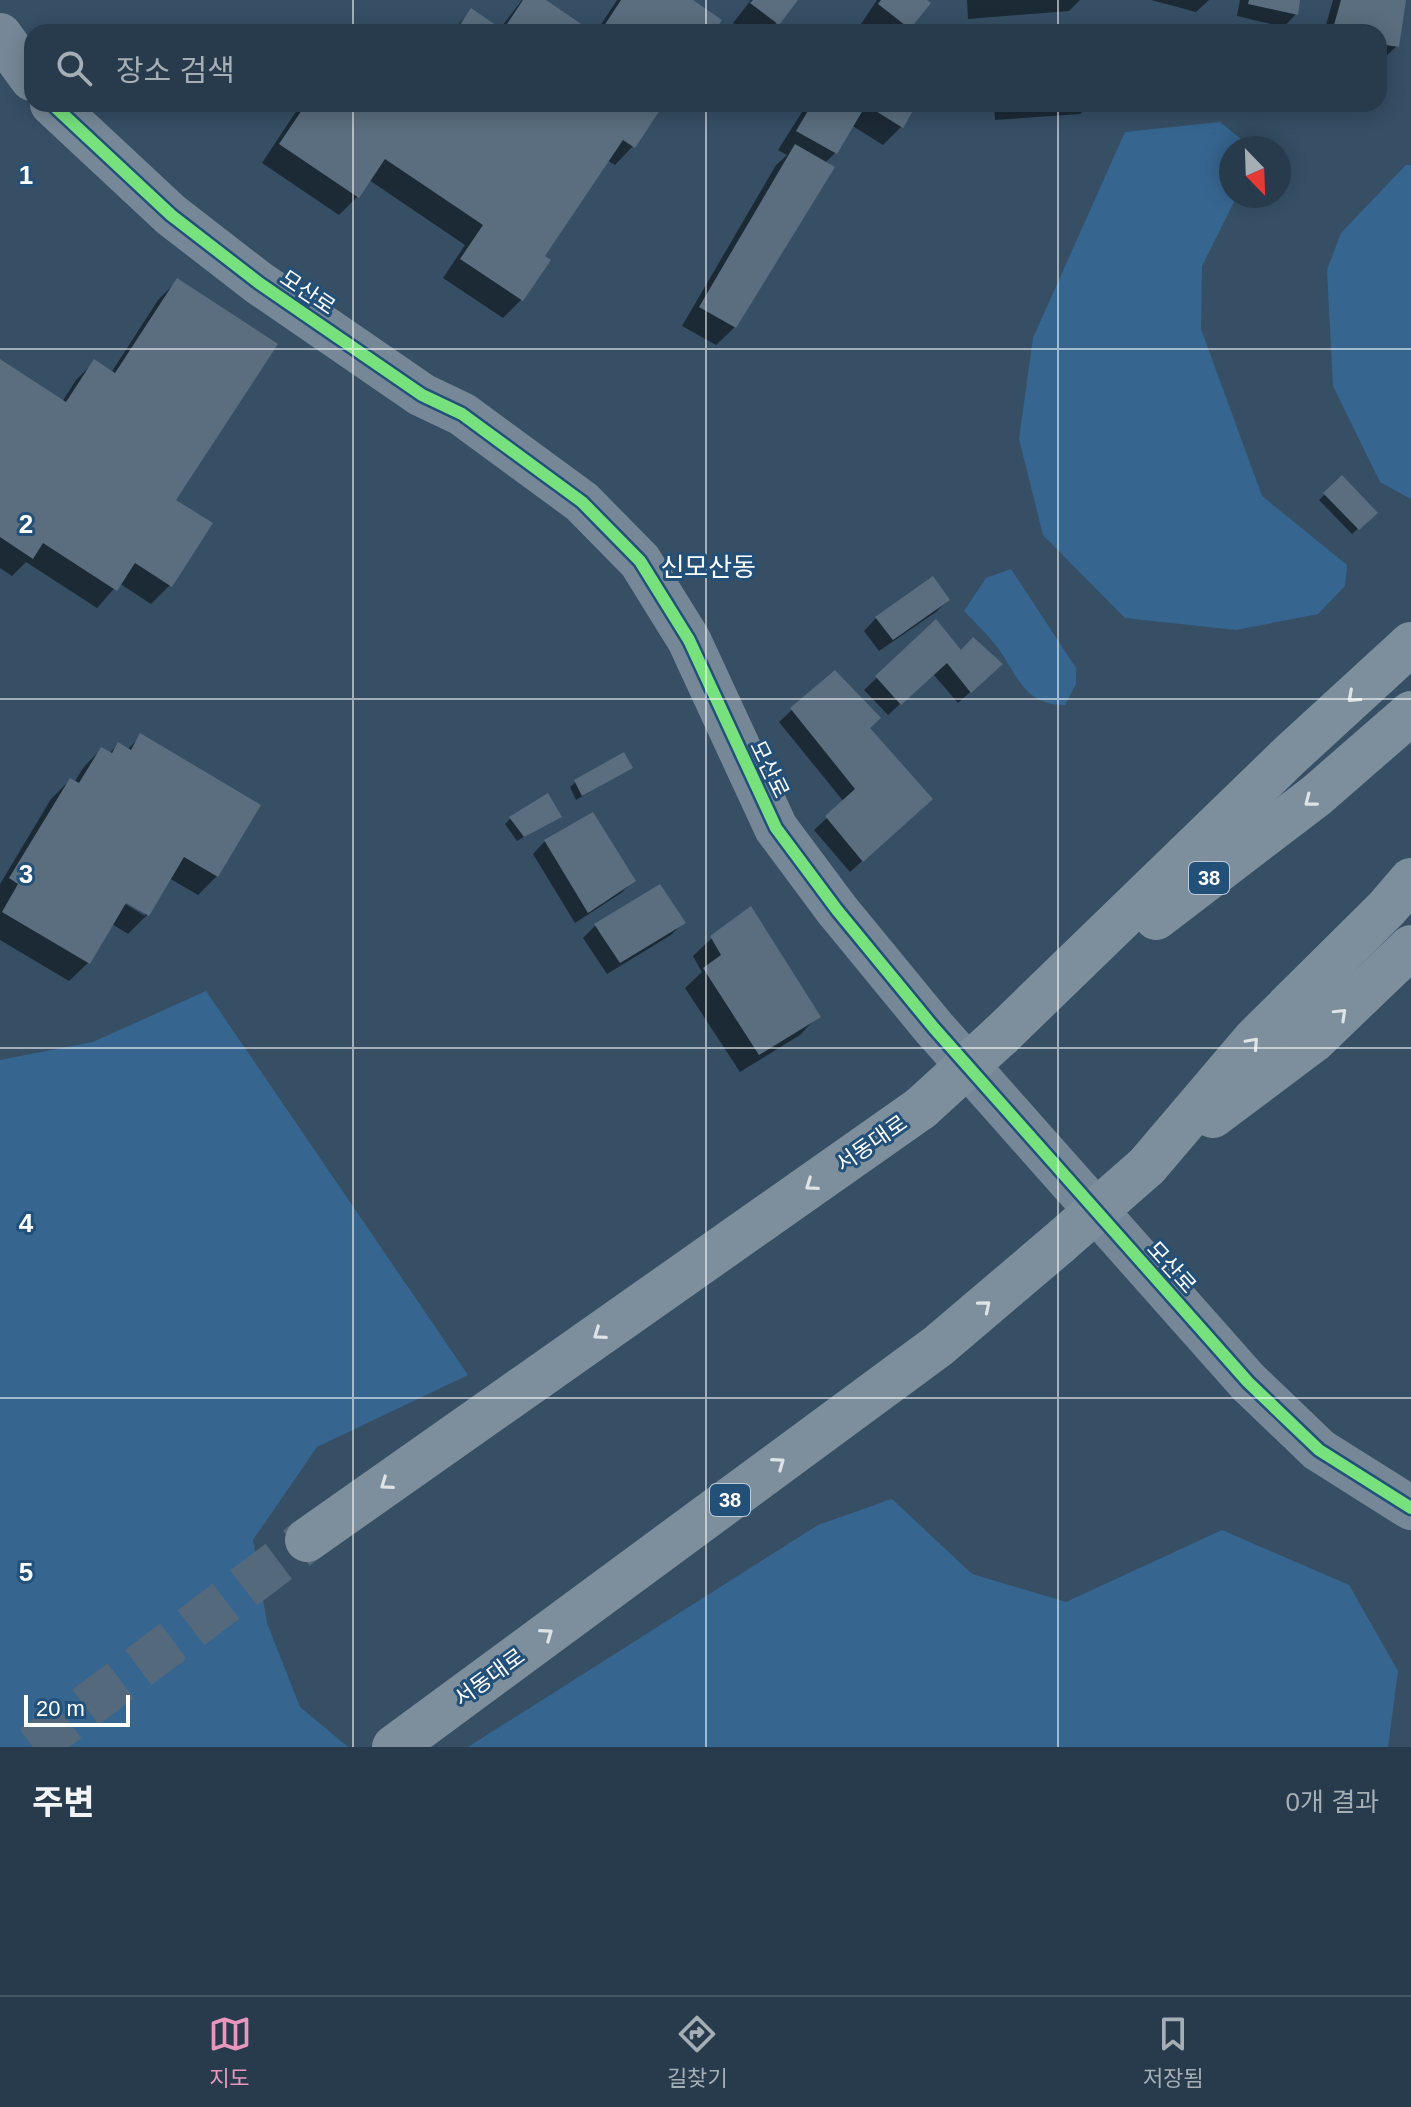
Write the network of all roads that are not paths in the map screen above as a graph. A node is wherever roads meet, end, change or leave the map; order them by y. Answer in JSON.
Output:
{"nodes":[{"id":1,"x":0,"y":35,"type":"edge"},
{"id":2,"x":24,"y":68,"type":"edge"},
{"id":3,"x":61,"y":112,"type":"edge"},
{"id":4,"x":1411,"y":644,"type":"edge"},
{"id":5,"x":1411,"y":713,"type":"edge"},
{"id":6,"x":1411,"y":880,"type":"edge"},
{"id":7,"x":1411,"y":947,"type":"edge"},
{"id":8,"x":1001,"y":1035,"type":"junction"},
{"id":9,"x":1147,"y":1166,"type":"junction"},
{"id":10,"x":1411,"y":1508,"type":"edge"},
{"id":11,"x":307,"y":1540,"type":"tunnel mouth"},
{"id":12,"x":394,"y":1747,"type":"edge"}],
"edges":[{"from":1,"to":2,"type":"street"},
{"from":3,"to":10,"type":"street","name":"모산로"},
{"from":4,"to":8,"type":"highway","one_way":true},
{"from":5,"to":8,"type":"highway","name":"서동대로","number":"38","one_way":true},
{"from":9,"to":6,"type":"highway","name":"서동대로","number":"38","one_way":true},
{"from":9,"to":7,"type":"highway","one_way":true},
{"from":8,"to":11,"type":"highway","name":"서동대로","number":"38","one_way":true,"bridge":true},
{"from":12,"to":9,"type":"highway","name":"서동대로","number":"38","one_way":true,"bridge":true}]}
